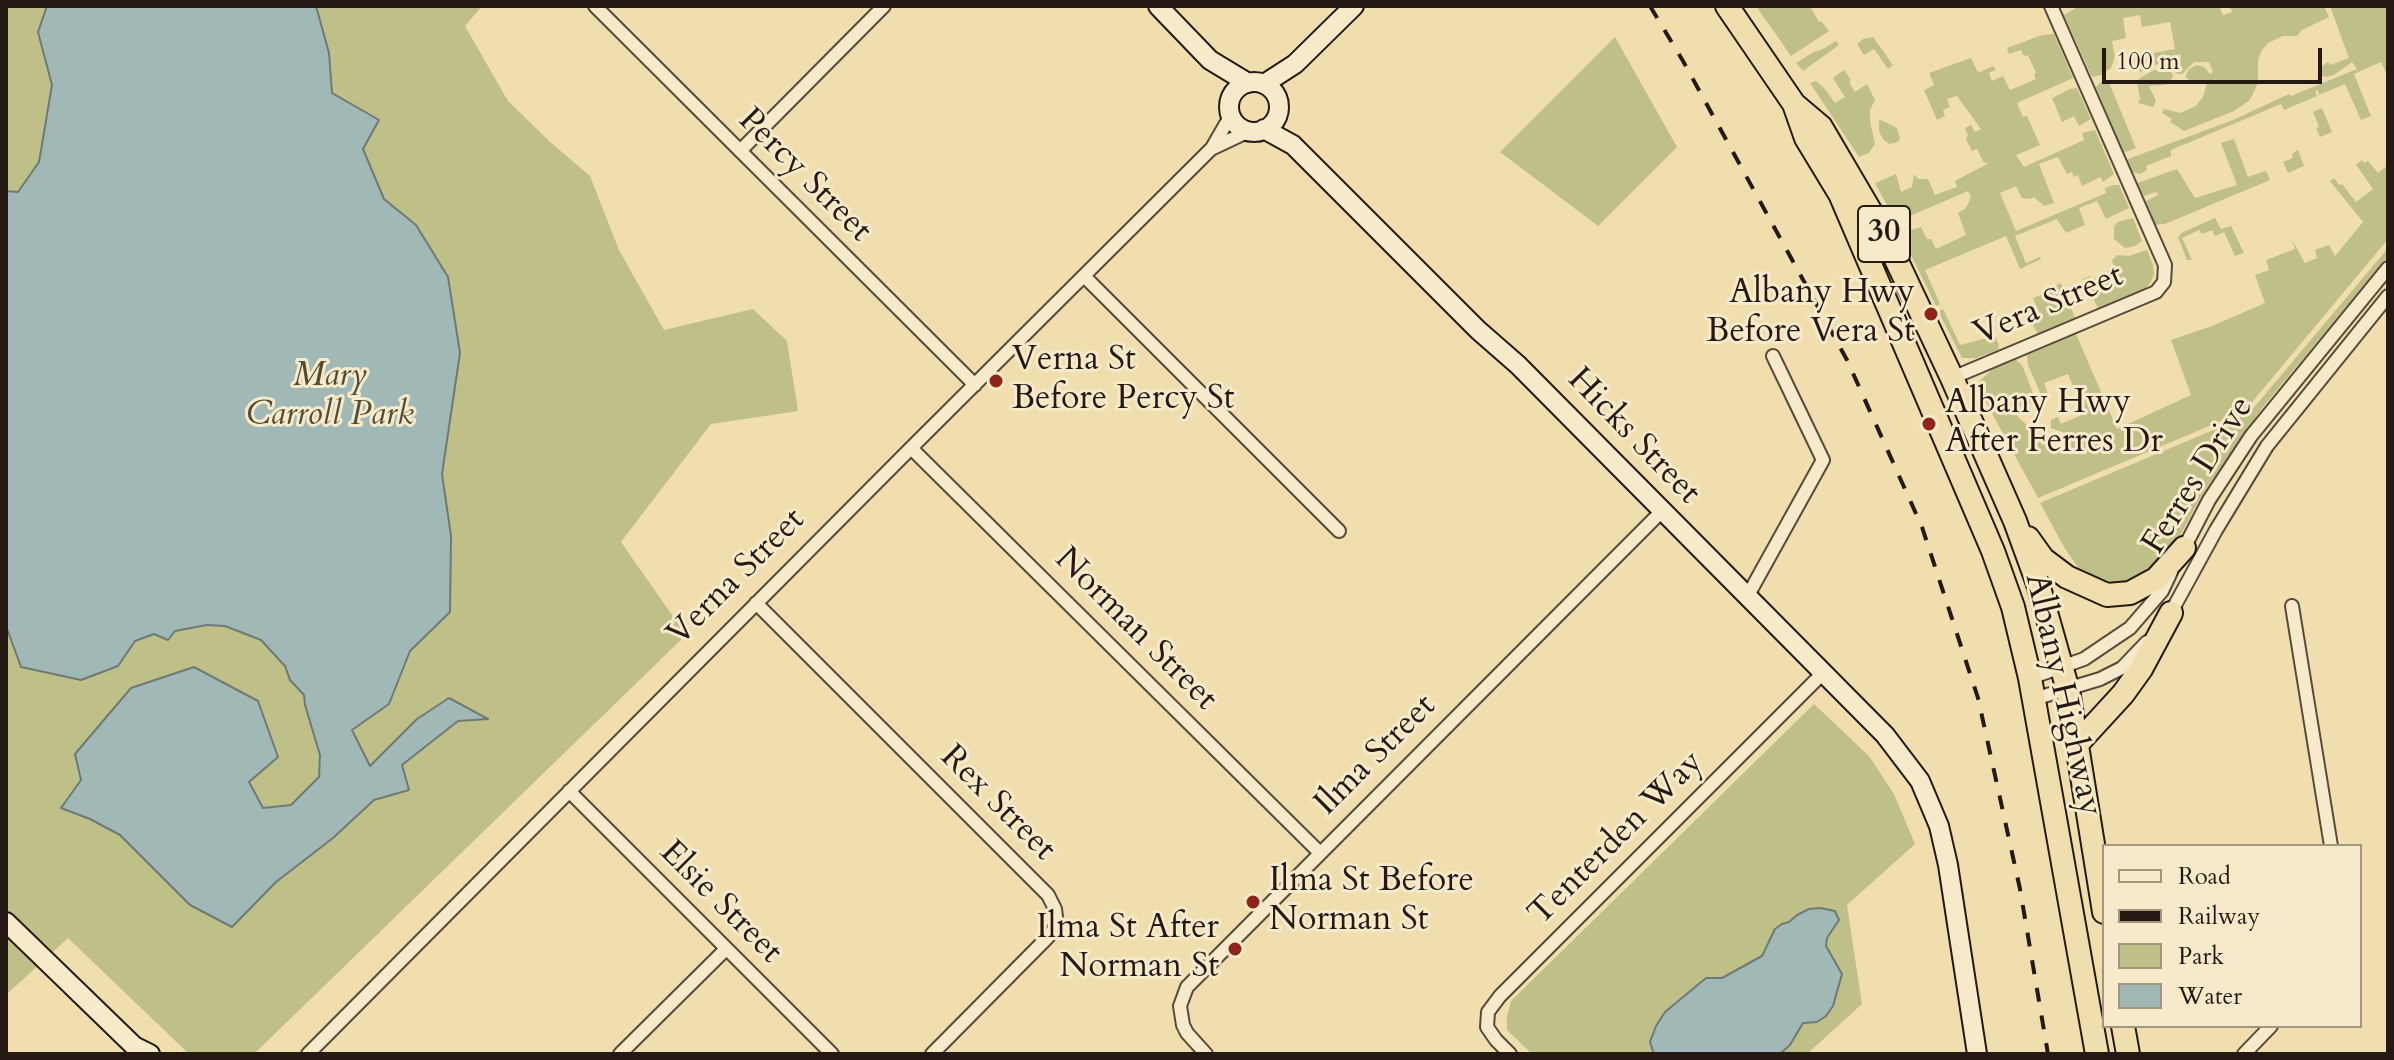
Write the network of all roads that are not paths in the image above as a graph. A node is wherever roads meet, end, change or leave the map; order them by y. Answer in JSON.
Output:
{"nodes":[{"id":1,"x":595,"y":6,"type":"edge"},
{"id":2,"x":884,"y":6,"type":"edge"},
{"id":3,"x":1158,"y":6,"type":"edge"},
{"id":4,"x":1354,"y":6,"type":"edge"},
{"id":5,"x":1727,"y":6,"type":"edge"},
{"id":6,"x":2051,"y":6,"type":"edge"},
{"id":7,"x":1210,"y":60,"type":"junction"},
{"id":8,"x":1295,"y":64,"type":"junction"},
{"id":9,"x":1256,"y":83,"type":"junction"},
{"id":10,"x":1794,"y":104,"type":"junction"},
{"id":11,"x":1278,"y":108,"type":"junction"},
{"id":12,"x":1230,"y":109,"type":"junction"},
{"id":13,"x":1257,"y":130,"type":"junction"},
{"id":14,"x":1293,"y":145,"type":"junction"},
{"id":15,"x":1212,"y":148,"type":"junction"},
{"id":16,"x":740,"y":151,"type":"junction"},
{"id":17,"x":2388,"y":268,"type":"edge"},
{"id":18,"x":1084,"y":276,"type":"junction"},
{"id":19,"x":2388,"y":296,"type":"edge"},
{"id":20,"x":1773,"y":356,"type":"dead end"},
{"id":21,"x":1952,"y":378,"type":"junction"},
{"id":22,"x":975,"y":385,"type":"junction"},
{"id":23,"x":911,"y":448,"type":"junction"},
{"id":24,"x":1661,"y":512,"type":"junction"},
{"id":25,"x":2015,"y":521,"type":"junction"},
{"id":26,"x":1339,"y":531,"type":"dead end"},
{"id":27,"x":2184,"y":548,"type":"junction"},
{"id":28,"x":1747,"y":597,"type":"junction"},
{"id":29,"x":756,"y":603,"type":"junction"},
{"id":30,"x":2292,"y":606,"type":"dead end"},
{"id":31,"x":2171,"y":613,"type":"junction"},
{"id":32,"x":2062,"y":667,"type":"junction"},
{"id":33,"x":1823,"y":673,"type":"junction"},
{"id":34,"x":2032,"y":689,"type":"junction"},
{"id":35,"x":2068,"y":690,"type":"junction"},
{"id":36,"x":2078,"y":743,"type":"junction"},
{"id":37,"x":569,"y":791,"type":"junction"},
{"id":38,"x":2331,"y":844,"type":"edge"},
{"id":39,"x":1320,"y":853,"type":"junction"},
{"id":40,"x":2102,"y":899,"type":"edge"},
{"id":41,"x":6,"y":922,"type":"edge"},
{"id":42,"x":726,"y":949,"type":"junction"},
{"id":43,"x":2123,"y":1028,"type":"edge"},
{"id":44,"x":2269,"y":1028,"type":"edge"},
{"id":45,"x":141,"y":1051,"type":"edge"},
{"id":46,"x":308,"y":1054,"type":"edge"},
{"id":47,"x":620,"y":1054,"type":"edge"},
{"id":48,"x":832,"y":1054,"type":"edge"},
{"id":49,"x":932,"y":1054,"type":"edge"},
{"id":50,"x":1206,"y":1054,"type":"edge"},
{"id":51,"x":1510,"y":1054,"type":"edge"},
{"id":52,"x":1977,"y":1054,"type":"edge"},
{"id":53,"x":2097,"y":1054,"type":"edge"},
{"id":54,"x":2128,"y":1054,"type":"edge"},
{"id":55,"x":2244,"y":1054,"type":"edge"}],
"edges":[{"from":1,"to":16,"type":"street","name":"Percy Street"},
{"from":2,"to":16,"type":"street"},
{"from":3,"to":7,"type":"street"},
{"from":4,"to":8,"type":"street"},
{"from":5,"to":10,"type":"highway","name":"Albany Highway","number":"30"},
{"from":6,"to":21,"type":"street","name":"Vera Street"},
{"from":7,"to":9,"type":"street"},
{"from":7,"to":12,"type":"street"},
{"from":8,"to":9,"type":"street"},
{"from":8,"to":11,"type":"street"},
{"from":9,"to":11,"type":"street"},
{"from":9,"to":12,"type":"street"},
{"from":10,"to":21,"type":"highway","name":"Albany Highway","number":"30"},
{"from":10,"to":34,"type":"highway","name":"Albany Highway","number":"30"},
{"from":11,"to":13,"type":"street"},
{"from":11,"to":14,"type":"street","name":"Hicks Street"},
{"from":12,"to":13,"type":"street"},
{"from":12,"to":15,"type":"street","name":"Verna Street"},
{"from":13,"to":14,"type":"street","name":"Hicks Street"},
{"from":13,"to":15,"type":"street","name":"Verna Street"},
{"from":14,"to":24,"type":"street","name":"Hicks Street"},
{"from":15,"to":18,"type":"street","name":"Verna Street"},
{"from":16,"to":22,"type":"street","name":"Percy Street"},
{"from":17,"to":27,"type":"street","name":"Ferres Drive"},
{"from":18,"to":22,"type":"street","name":"Verna Street"},
{"from":18,"to":26,"type":"street"},
{"from":19,"to":31,"type":"street","name":"Ferres Drive"},
{"from":20,"to":28,"type":"street"},
{"from":21,"to":25,"type":"highway","name":"Albany Highway","number":"30"},
{"from":22,"to":23,"type":"street","name":"Verna Street"},
{"from":23,"to":29,"type":"street","name":"Verna Street"},
{"from":23,"to":39,"type":"street","name":"Norman Street"},
{"from":24,"to":28,"type":"street","name":"Hicks Street"},
{"from":24,"to":39,"type":"street","name":"Ilma Street"},
{"from":25,"to":27,"type":"highway"},
{"from":25,"to":32,"type":"highway","name":"Albany Highway","number":"30"},
{"from":27,"to":32,"type":"street","name":"Ferres Drive"},
{"from":28,"to":33,"type":"street","name":"Hicks Street"},
{"from":29,"to":37,"type":"street","name":"Verna Street"},
{"from":29,"to":49,"type":"street","name":"Rex Street"},
{"from":30,"to":38,"type":"street"},
{"from":31,"to":35,"type":"street","name":"Ferres Drive"},
{"from":31,"to":36,"type":"highway"},
{"from":32,"to":34,"type":"street","name":"Ferres Drive"},
{"from":32,"to":35,"type":"highway","name":"Albany Highway","number":"30"},
{"from":33,"to":51,"type":"street","name":"Tenterden Way"},
{"from":33,"to":52,"type":"street","name":"Hicks Street"},
{"from":34,"to":35,"type":"street","name":"Ferres Drive"},
{"from":34,"to":53,"type":"highway","name":"Albany Highway","number":"30"},
{"from":35,"to":36,"type":"highway","name":"Albany Highway","number":"30"},
{"from":36,"to":40,"type":"highway","name":"Albany Highway","number":"30"},
{"from":37,"to":42,"type":"street","name":"Elsie Street"},
{"from":37,"to":46,"type":"street","name":"Verna Street"},
{"from":39,"to":50,"type":"street","name":"Ilma Street"},
{"from":41,"to":45,"type":"street"},
{"from":42,"to":47,"type":"street"},
{"from":42,"to":48,"type":"street","name":"Elsie Street"},
{"from":43,"to":54,"type":"highway"},
{"from":44,"to":55,"type":"street"}]}
